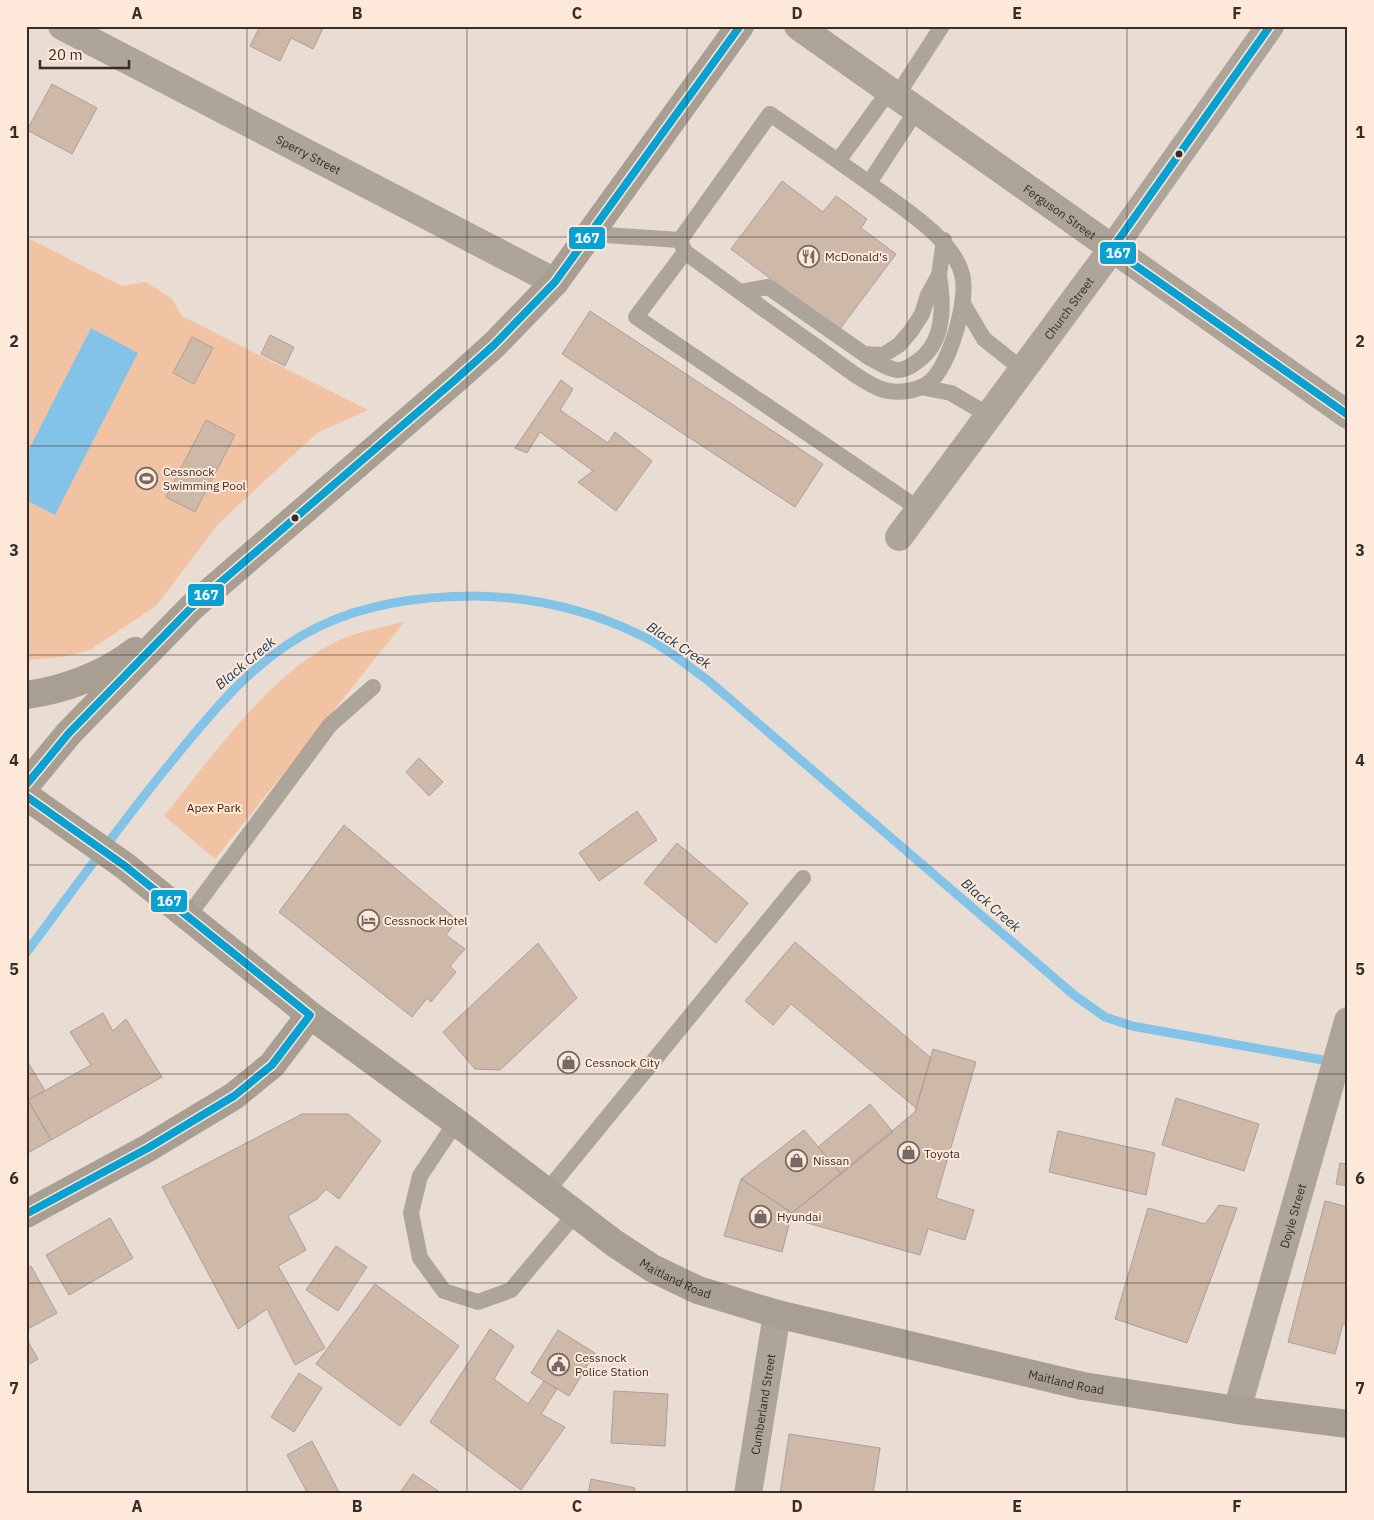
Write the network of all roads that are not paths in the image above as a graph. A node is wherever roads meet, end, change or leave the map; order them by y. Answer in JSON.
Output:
{"nodes":[{"id":1,"x":62,"y":26,"type":"edge"},
{"id":2,"x":740,"y":26,"type":"edge"},
{"id":3,"x":798,"y":26,"type":"edge"},
{"id":4,"x":942,"y":26,"type":"edge"},
{"id":5,"x":1270,"y":26,"type":"edge"},
{"id":6,"x":900,"y":99,"type":"junction"},
{"id":7,"x":838,"y":161,"type":"junction"},
{"id":8,"x":869,"y":183,"type":"junction"},
{"id":9,"x":590,"y":234,"type":"junction"},
{"id":10,"x":944,"y":240,"type":"junction"},
{"id":11,"x":682,"y":246,"type":"junction"},
{"id":12,"x":1112,"y":249,"type":"junction"},
{"id":13,"x":940,"y":275,"type":"junction"},
{"id":14,"x":555,"y":282,"type":"junction"},
{"id":15,"x":740,"y":292,"type":"junction"},
{"id":16,"x":962,"y":302,"type":"junction"},
{"id":17,"x":864,"y":354,"type":"junction"},
{"id":18,"x":1023,"y":370,"type":"junction"},
{"id":19,"x":921,"y":387,"type":"junction"},
{"id":20,"x":1348,"y":415,"type":"edge"},
{"id":21,"x":990,"y":416,"type":"junction"},
{"id":22,"x":919,"y":509,"type":"junction"},
{"id":23,"x":899,"y":537,"type":"dead end"},
{"id":24,"x":192,"y":607,"type":"junction"},
{"id":25,"x":374,"y":687,"type":"dead end"},
{"id":26,"x":26,"y":695,"type":"edge"},
{"id":27,"x":26,"y":785,"type":"edge"},
{"id":28,"x":26,"y":796,"type":"edge"},
{"id":29,"x":803,"y":878,"type":"dead end"},
{"id":30,"x":189,"y":916,"type":"junction"},
{"id":31,"x":310,"y":1015,"type":"junction"},
{"id":32,"x":1345,"y":1030,"type":"edge"},
{"id":33,"x":456,"y":1122,"type":"junction"},
{"id":34,"x":547,"y":1191,"type":"junction"},
{"id":35,"x":576,"y":1213,"type":"junction"},
{"id":36,"x":26,"y":1214,"type":"edge"},
{"id":37,"x":777,"y":1314,"type":"junction"},
{"id":38,"x":1237,"y":1410,"type":"junction"},
{"id":39,"x":1348,"y":1424,"type":"edge"},
{"id":40,"x":748,"y":1494,"type":"edge"}],
"edges":[{"from":1,"to":14,"type":"street","name":"Sperry Street"},
{"from":2,"to":9,"type":"main road"},
{"from":3,"to":6,"type":"street","name":"Ferguson Street"},
{"from":4,"to":6,"type":"lane"},
{"from":5,"to":12,"type":"street","name":"Church Street"},
{"from":6,"to":7,"type":"lane"},
{"from":6,"to":8,"type":"lane"},
{"from":6,"to":12,"type":"street","name":"Ferguson Street"},
{"from":7,"to":8,"type":"lane"},
{"from":7,"to":11,"type":"lane"},
{"from":8,"to":10,"type":"lane"},
{"from":9,"to":11,"type":"lane"},
{"from":9,"to":14,"type":"main road"},
{"from":10,"to":13,"type":"lane"},
{"from":10,"to":16,"type":"lane"},
{"from":11,"to":15,"type":"lane"},
{"from":11,"to":22,"type":"lane"},
{"from":12,"to":18,"type":"street","name":"Church Street"},
{"from":12,"to":20,"type":"street","name":"Ferguson Street"},
{"from":13,"to":17,"type":"lane"},
{"from":13,"to":17,"type":"lane"},
{"from":14,"to":24,"type":"main road"},
{"from":15,"to":17,"type":"lane"},
{"from":15,"to":19,"type":"lane"},
{"from":16,"to":18,"type":"lane"},
{"from":16,"to":19,"type":"lane"},
{"from":18,"to":21,"type":"street","name":"Church Street"},
{"from":19,"to":21,"type":"lane"},
{"from":21,"to":22,"type":"street","name":"Church Street"},
{"from":22,"to":23,"type":"street","name":"Church Street"},
{"from":24,"to":26,"type":"main road"},
{"from":24,"to":27,"type":"main road"},
{"from":25,"to":30,"type":"lane"},
{"from":28,"to":30,"type":"main road","name":"Maitland Road"},
{"from":29,"to":34,"type":"lane"},
{"from":30,"to":31,"type":"main road","name":"Maitland Road"},
{"from":31,"to":33,"type":"main road","name":"Maitland Road"},
{"from":31,"to":36,"type":"main road"},
{"from":32,"to":38,"type":"street","name":"Doyle Street"},
{"from":33,"to":34,"type":"main road","name":"Maitland Road"},
{"from":33,"to":35,"type":"lane"},
{"from":34,"to":35,"type":"main road","name":"Maitland Road"},
{"from":35,"to":37,"type":"main road","name":"Maitland Road"},
{"from":37,"to":38,"type":"main road","name":"Maitland Road"},
{"from":37,"to":40,"type":"street","name":"Cumberland Street"},
{"from":38,"to":39,"type":"main road","name":"Maitland Road"}]}
